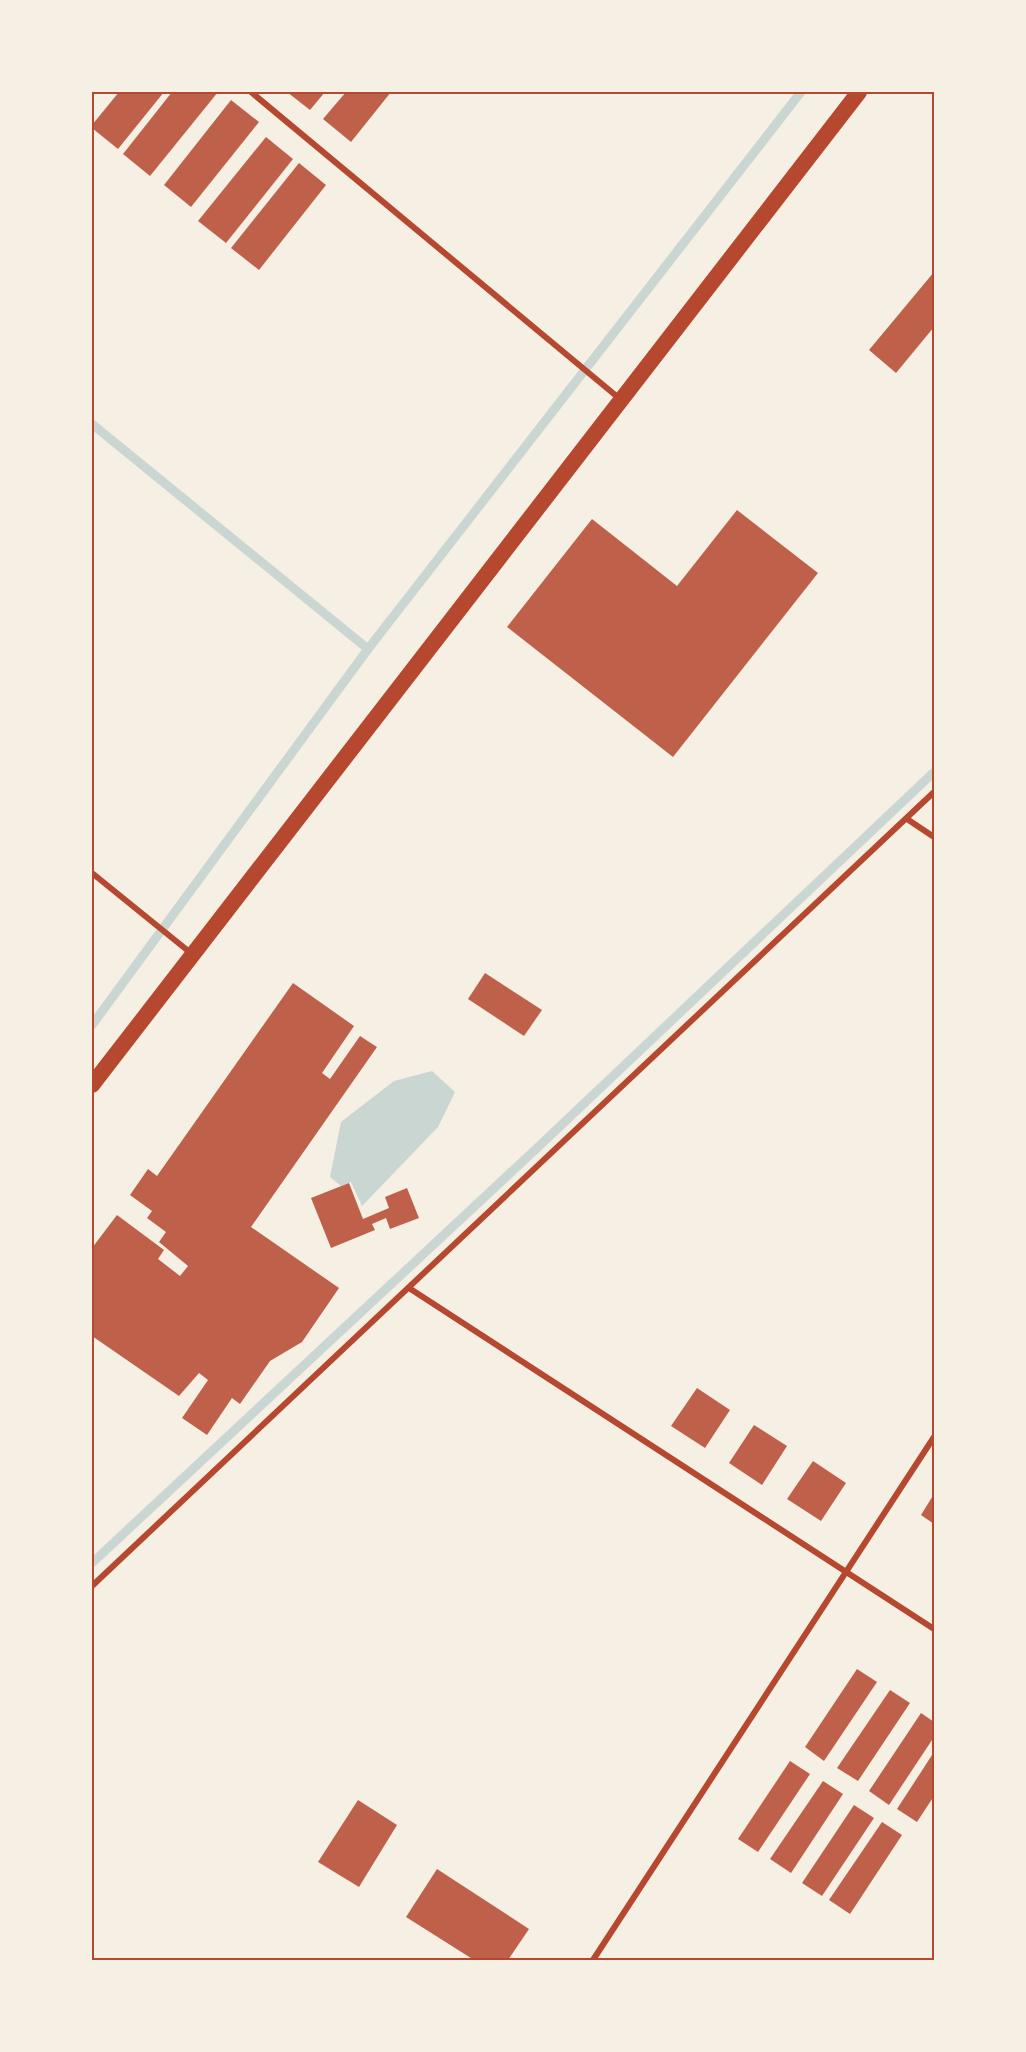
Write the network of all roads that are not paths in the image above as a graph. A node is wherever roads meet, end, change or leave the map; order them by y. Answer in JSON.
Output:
{"nodes":[{"id":1,"x":251,"y":92,"type":"edge"},
{"id":2,"x":859,"y":92,"type":"edge"},
{"id":3,"x":621,"y":400,"type":"junction"},
{"id":4,"x":934,"y":792,"type":"edge"},
{"id":5,"x":907,"y":819,"type":"junction"},
{"id":6,"x":934,"y":837,"type":"edge"},
{"id":7,"x":92,"y":873,"type":"edge"},
{"id":8,"x":192,"y":955,"type":"junction"},
{"id":9,"x":92,"y":1085,"type":"edge"},
{"id":10,"x":409,"y":1288,"type":"junction"},
{"id":11,"x":934,"y":1437,"type":"edge"},
{"id":12,"x":847,"y":1573,"type":"junction"},
{"id":13,"x":92,"y":1586,"type":"edge"},
{"id":14,"x":934,"y":1629,"type":"edge"},
{"id":15,"x":593,"y":1960,"type":"edge"}],
"edges":[{"from":1,"to":3,"type":"street"},
{"from":2,"to":3,"type":"highway"},
{"from":3,"to":8,"type":"highway"},
{"from":4,"to":5,"type":"street"},
{"from":5,"to":6,"type":"street"},
{"from":5,"to":10,"type":"street"},
{"from":7,"to":8,"type":"street"},
{"from":8,"to":9,"type":"highway"},
{"from":10,"to":12,"type":"street"},
{"from":10,"to":13,"type":"street"},
{"from":11,"to":12,"type":"street"},
{"from":12,"to":14,"type":"street"},
{"from":12,"to":15,"type":"street"}]}
